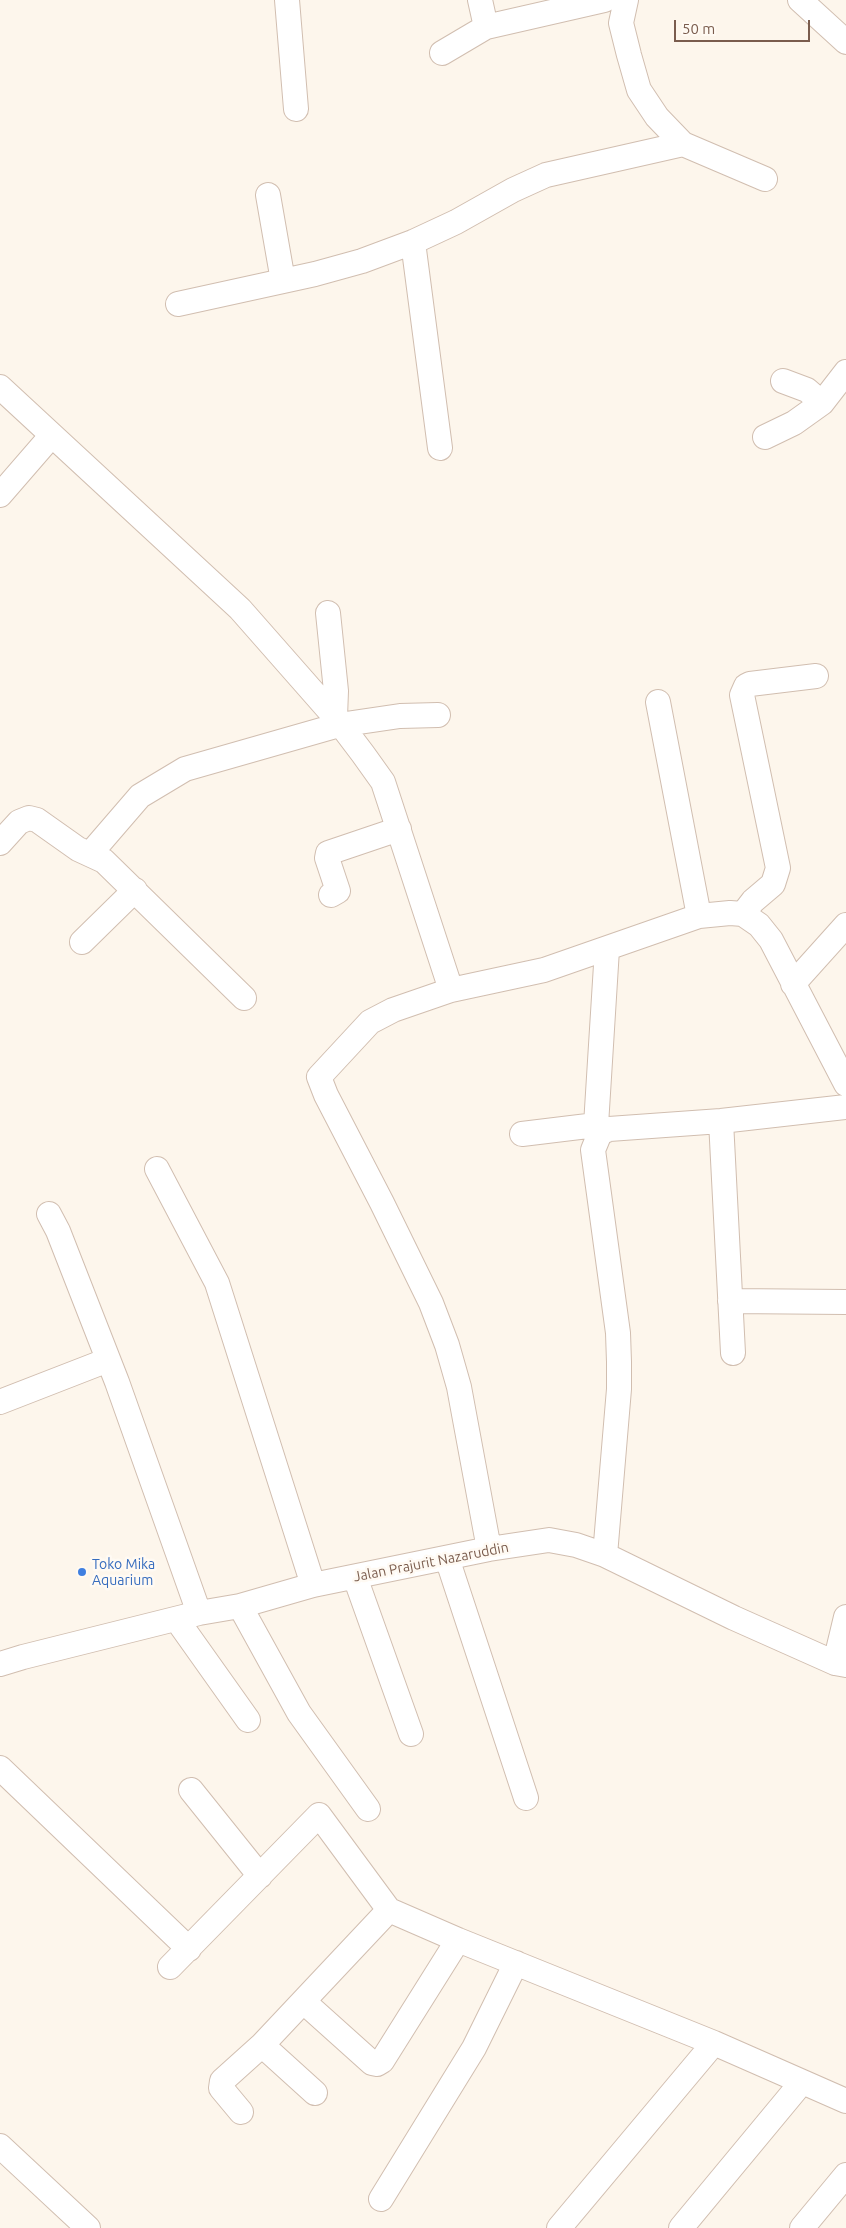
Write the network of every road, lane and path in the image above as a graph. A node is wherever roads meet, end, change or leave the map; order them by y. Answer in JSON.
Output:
{"nodes":[{"id":1,"x":287,"y":0,"type":"edge"},
{"id":2,"x":480,"y":0,"type":"edge"},
{"id":3,"x":604,"y":0,"type":"edge"},
{"id":4,"x":626,"y":0,"type":"edge"},
{"id":5,"x":800,"y":0,"type":"edge"},
{"id":6,"x":486,"y":28,"type":"junction"},
{"id":7,"x":846,"y":42,"type":"edge"},
{"id":8,"x":442,"y":53,"type":"dead end"},
{"id":9,"x":296,"y":109,"type":"dead end"},
{"id":10,"x":683,"y":144,"type":"junction"},
{"id":11,"x":765,"y":180,"type":"dead end"},
{"id":12,"x":268,"y":195,"type":"dead end"},
{"id":13,"x":413,"y":242,"type":"junction"},
{"id":14,"x":283,"y":281,"type":"junction"},
{"id":15,"x":178,"y":304,"type":"dead end"},
{"id":16,"x":846,"y":372,"type":"edge"},
{"id":17,"x":783,"y":381,"type":"dead end"},
{"id":18,"x":0,"y":387,"type":"edge"},
{"id":19,"x":822,"y":402,"type":"junction"},
{"id":20,"x":52,"y":435,"type":"junction"},
{"id":21,"x":765,"y":437,"type":"dead end"},
{"id":22,"x":440,"y":448,"type":"dead end"},
{"id":23,"x":0,"y":495,"type":"edge"},
{"id":24,"x":328,"y":613,"type":"dead end"},
{"id":25,"x":816,"y":676,"type":"dead end"},
{"id":26,"x":658,"y":702,"type":"dead end"},
{"id":27,"x":438,"y":716,"type":"dead end"},
{"id":28,"x":337,"y":721,"type":"junction"},
{"id":29,"x":399,"y":829,"type":"junction"},
{"id":30,"x":0,"y":843,"type":"edge"},
{"id":31,"x":90,"y":854,"type":"junction"},
{"id":32,"x":135,"y":890,"type":"junction"},
{"id":33,"x":330,"y":895,"type":"dead end"},
{"id":34,"x":743,"y":914,"type":"junction"},
{"id":35,"x":700,"y":916,"type":"junction"},
{"id":36,"x":846,"y":925,"type":"edge"},
{"id":37,"x":82,"y":942,"type":"dead end"},
{"id":38,"x":607,"y":950,"type":"junction"},
{"id":39,"x":793,"y":984,"type":"junction"},
{"id":40,"x":450,"y":990,"type":"junction"},
{"id":41,"x":244,"y":998,"type":"dead end"},
{"id":42,"x":845,"y":1079,"type":"edge"},
{"id":43,"x":846,"y":1107,"type":"edge"},
{"id":44,"x":721,"y":1121,"type":"junction"},
{"id":45,"x":598,"y":1129,"type":"junction"},
{"id":46,"x":522,"y":1134,"type":"dead end"},
{"id":47,"x":157,"y":1169,"type":"dead end"},
{"id":48,"x":49,"y":1214,"type":"dead end"},
{"id":49,"x":730,"y":1301,"type":"junction"},
{"id":50,"x":846,"y":1302,"type":"edge"},
{"id":51,"x":733,"y":1353,"type":"dead end"},
{"id":52,"x":108,"y":1360,"type":"junction"},
{"id":53,"x":0,"y":1402,"type":"edge"},
{"id":54,"x":488,"y":1549,"type":"junction"},
{"id":55,"x":605,"y":1555,"type":"junction"},
{"id":56,"x":447,"y":1558,"type":"junction"},
{"id":57,"x":355,"y":1577,"type":"junction"},
{"id":58,"x":313,"y":1585,"type":"junction"},
{"id":59,"x":240,"y":1606,"type":"junction"},
{"id":60,"x":188,"y":1616,"type":"junction"},
{"id":61,"x":846,"y":1617,"type":"edge"},
{"id":62,"x":0,"y":1664,"type":"edge"},
{"id":63,"x":841,"y":1664,"type":"edge"},
{"id":64,"x":248,"y":1720,"type":"dead end"},
{"id":65,"x":411,"y":1734,"type":"dead end"},
{"id":66,"x":0,"y":1768,"type":"edge"},
{"id":67,"x":190,"y":1790,"type":"dead end"},
{"id":68,"x":526,"y":1798,"type":"dead end"},
{"id":69,"x":368,"y":1810,"type":"dead end"},
{"id":70,"x":260,"y":1876,"type":"junction"},
{"id":71,"x":389,"y":1910,"type":"junction"},
{"id":72,"x":458,"y":1940,"type":"junction"},
{"id":73,"x":189,"y":1949,"type":"junction"},
{"id":74,"x":516,"y":1963,"type":"junction"},
{"id":75,"x":170,"y":1967,"type":"dead end"},
{"id":76,"x":304,"y":2002,"type":"junction"},
{"id":77,"x":714,"y":2043,"type":"junction"},
{"id":78,"x":262,"y":2045,"type":"junction"},
{"id":79,"x":802,"y":2082,"type":"junction"},
{"id":80,"x":315,"y":2093,"type":"dead end"},
{"id":81,"x":846,"y":2101,"type":"edge"},
{"id":82,"x":241,"y":2112,"type":"dead end"},
{"id":83,"x":0,"y":2146,"type":"edge"},
{"id":84,"x":846,"y":2175,"type":"edge"},
{"id":85,"x":381,"y":2199,"type":"dead end"},
{"id":86,"x":88,"y":2228,"type":"edge"},
{"id":87,"x":559,"y":2228,"type":"edge"},
{"id":88,"x":681,"y":2228,"type":"edge"},
{"id":89,"x":802,"y":2228,"type":"edge"}],
"edges":[{"from":1,"to":9,"type":"street"},
{"from":2,"to":6,"type":"street"},
{"from":3,"to":6,"type":"street"},
{"from":4,"to":10,"type":"street"},
{"from":5,"to":7,"type":"street"},
{"from":6,"to":8,"type":"street"},
{"from":10,"to":11,"type":"street"},
{"from":10,"to":13,"type":"street"},
{"from":12,"to":14,"type":"street"},
{"from":13,"to":14,"type":"street"},
{"from":13,"to":22,"type":"street"},
{"from":14,"to":15,"type":"street"},
{"from":16,"to":19,"type":"street"},
{"from":17,"to":19,"type":"street"},
{"from":18,"to":20,"type":"street"},
{"from":19,"to":21,"type":"street"},
{"from":20,"to":23,"type":"street"},
{"from":20,"to":28,"type":"street"},
{"from":24,"to":28,"type":"street"},
{"from":25,"to":34,"type":"street"},
{"from":26,"to":35,"type":"street"},
{"from":27,"to":28,"type":"street"},
{"from":28,"to":29,"type":"street"},
{"from":28,"to":31,"type":"street"},
{"from":29,"to":33,"type":"street"},
{"from":29,"to":40,"type":"street"},
{"from":30,"to":31,"type":"street"},
{"from":31,"to":32,"type":"street"},
{"from":32,"to":37,"type":"street"},
{"from":32,"to":41,"type":"street"},
{"from":34,"to":35,"type":"street"},
{"from":34,"to":39,"type":"street"},
{"from":35,"to":38,"type":"street"},
{"from":36,"to":39,"type":"street"},
{"from":38,"to":40,"type":"street"},
{"from":38,"to":45,"type":"street"},
{"from":39,"to":42,"type":"street"},
{"from":40,"to":54,"type":"street"},
{"from":43,"to":44,"type":"street"},
{"from":44,"to":45,"type":"street"},
{"from":44,"to":49,"type":"street"},
{"from":45,"to":46,"type":"street"},
{"from":45,"to":55,"type":"street"},
{"from":47,"to":58,"type":"street"},
{"from":48,"to":52,"type":"street"},
{"from":49,"to":50,"type":"street"},
{"from":49,"to":51,"type":"street"},
{"from":52,"to":53,"type":"street"},
{"from":52,"to":60,"type":"street"},
{"from":54,"to":55,"type":"street","name":"Jalan Prajurit Nazaruddin"},
{"from":54,"to":56,"type":"street","name":"Jalan Prajurit Nazaruddin"},
{"from":55,"to":63,"type":"street","name":"Jalan Prajurit Nazaruddin"},
{"from":56,"to":57,"type":"street","name":"Jalan Prajurit Nazaruddin"},
{"from":56,"to":68,"type":"street"},
{"from":57,"to":58,"type":"street","name":"Jalan Prajurit Nazaruddin"},
{"from":57,"to":65,"type":"street"},
{"from":58,"to":59,"type":"street","name":"Jalan Prajurit Nazaruddin"},
{"from":59,"to":60,"type":"street","name":"Jalan Prajurit Nazaruddin"},
{"from":59,"to":69,"type":"street"},
{"from":60,"to":62,"type":"street","name":"Jalan Prajurit Nazaruddin"},
{"from":60,"to":64,"type":"street"},
{"from":61,"to":63,"type":"street"},
{"from":66,"to":73,"type":"street"},
{"from":67,"to":70,"type":"street"},
{"from":70,"to":71,"type":"street"},
{"from":70,"to":73,"type":"street"},
{"from":71,"to":72,"type":"street"},
{"from":71,"to":76,"type":"street"},
{"from":72,"to":74,"type":"street"},
{"from":72,"to":76,"type":"street"},
{"from":73,"to":75,"type":"street"},
{"from":74,"to":77,"type":"street"},
{"from":74,"to":85,"type":"street"},
{"from":76,"to":78,"type":"street"},
{"from":77,"to":79,"type":"street"},
{"from":77,"to":87,"type":"street"},
{"from":78,"to":80,"type":"street"},
{"from":78,"to":82,"type":"street"},
{"from":79,"to":81,"type":"street"},
{"from":79,"to":88,"type":"street"},
{"from":83,"to":86,"type":"street"},
{"from":84,"to":89,"type":"street"}]}
